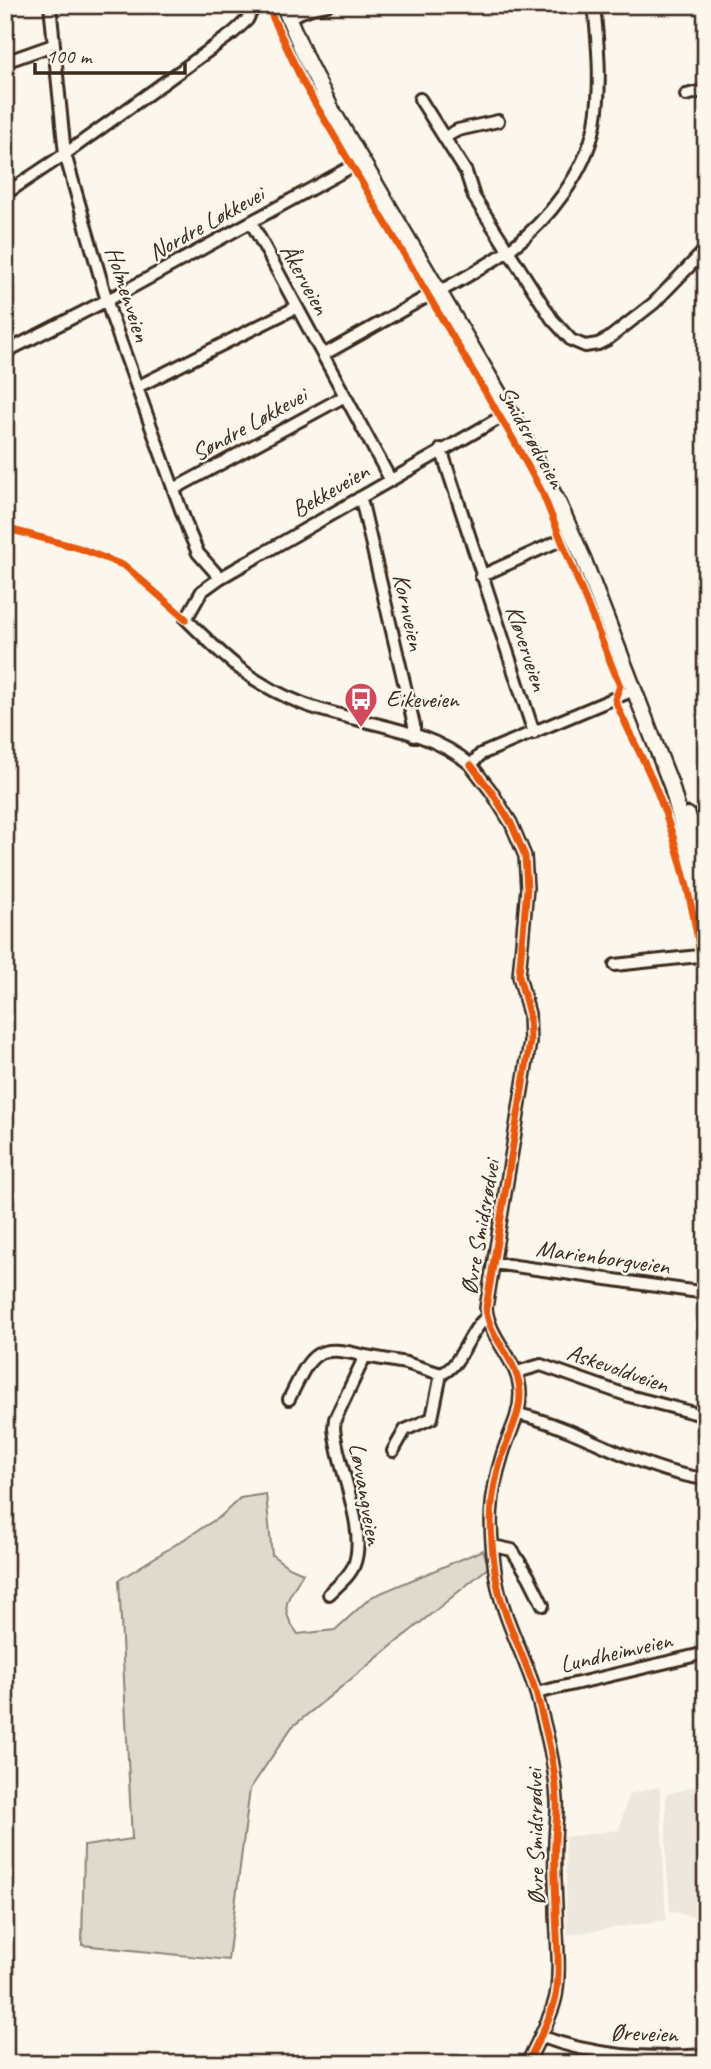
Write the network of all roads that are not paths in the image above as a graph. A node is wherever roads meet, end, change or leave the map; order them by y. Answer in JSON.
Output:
{"nodes":[{"id":1,"x":50,"y":5,"type":"edge"},
{"id":2,"x":255,"y":5,"type":"edge"},
{"id":3,"x":327,"y":5,"type":"edge"},
{"id":4,"x":594,"y":5,"type":"edge"},
{"id":5,"x":286,"y":11,"type":"edge"},
{"id":6,"x":53,"y":45,"type":"junction"},
{"id":7,"x":5,"y":62,"type":"edge"},
{"id":8,"x":706,"y":90,"type":"edge"},
{"id":9,"x":686,"y":95,"type":"dead end"},
{"id":10,"x":420,"y":99,"type":"dead end"},
{"id":11,"x":498,"y":121,"type":"dead end"},
{"id":12,"x":445,"y":137,"type":"junction"},
{"id":13,"x":65,"y":154,"type":"junction"},
{"id":14,"x":351,"y":167,"type":"dead end"},
{"id":15,"x":5,"y":194,"type":"edge"},
{"id":16,"x":251,"y":222,"type":"junction"},
{"id":17,"x":706,"y":248,"type":"edge"},
{"id":18,"x":508,"y":250,"type":"junction"},
{"id":19,"x":433,"y":294,"type":"junction"},
{"id":20,"x":106,"y":299,"type":"junction"},
{"id":21,"x":297,"y":307,"type":"junction"},
{"id":22,"x":5,"y":352,"type":"edge"},
{"id":23,"x":323,"y":355,"type":"junction"},
{"id":24,"x":137,"y":387,"type":"junction"},
{"id":25,"x":345,"y":396,"type":"junction"},
{"id":26,"x":510,"y":412,"type":"junction"},
{"id":27,"x":441,"y":449,"type":"junction"},
{"id":28,"x":390,"y":479,"type":"junction"},
{"id":29,"x":174,"y":489,"type":"junction"},
{"id":30,"x":359,"y":498,"type":"junction"},
{"id":31,"x":554,"y":543,"type":"dead end"},
{"id":32,"x":481,"y":576,"type":"junction"},
{"id":33,"x":220,"y":578,"type":"junction"},
{"id":34,"x":634,"y":690,"type":"junction"},
{"id":35,"x":534,"y":733,"type":"junction"},
{"id":36,"x":414,"y":736,"type":"junction"},
{"id":37,"x":471,"y":765,"type":"junction"},
{"id":38,"x":671,"y":785,"type":"junction"},
{"id":39,"x":706,"y":867,"type":"edge"},
{"id":40,"x":706,"y":912,"type":"edge"},
{"id":41,"x":699,"y":956,"type":"dead end"},
{"id":42,"x":615,"y":965,"type":"dead end"},
{"id":43,"x":494,"y":1263,"type":"junction"},
{"id":44,"x":706,"y":1293,"type":"edge"},
{"id":45,"x":487,"y":1317,"type":"junction"},
{"id":46,"x":365,"y":1356,"type":"junction"},
{"id":47,"x":517,"y":1372,"type":"junction"},
{"id":48,"x":441,"y":1374,"type":"junction"},
{"id":49,"x":289,"y":1399,"type":"dead end"},
{"id":50,"x":518,"y":1414,"type":"junction"},
{"id":51,"x":706,"y":1416,"type":"edge"},
{"id":52,"x":393,"y":1451,"type":"dead end"},
{"id":53,"x":706,"y":1479,"type":"edge"},
{"id":54,"x":493,"y":1546,"type":"junction"},
{"id":55,"x":329,"y":1594,"type":"dead end"},
{"id":56,"x":543,"y":1605,"type":"dead end"},
{"id":57,"x":706,"y":1653,"type":"edge"},
{"id":58,"x":536,"y":1693,"type":"junction"},
{"id":59,"x":540,"y":2036,"type":"junction"},
{"id":60,"x":706,"y":2055,"type":"edge"},
{"id":61,"x":527,"y":2064,"type":"edge"}],
"edges":[{"from":1,"to":6,"type":"street","name":"Holmenveien"},
{"from":2,"to":13,"type":"street"},
{"from":3,"to":5,"type":"street"},
{"from":4,"to":18,"type":"street"},
{"from":5,"to":19,"type":"main road","name":"Smidsrødveien"},
{"from":6,"to":7,"type":"street"},
{"from":6,"to":13,"type":"street","name":"Holmenveien"},
{"from":8,"to":9,"type":"street"},
{"from":10,"to":12,"type":"street"},
{"from":11,"to":12,"type":"street"},
{"from":12,"to":18,"type":"street"},
{"from":13,"to":15,"type":"street"},
{"from":13,"to":20,"type":"street","name":"Holmenveien"},
{"from":14,"to":16,"type":"street","name":"Nordre Løkkevei"},
{"from":16,"to":20,"type":"street","name":"Nordre Løkkevei"},
{"from":16,"to":21,"type":"street","name":"Åkerveien"},
{"from":17,"to":18,"type":"street"},
{"from":18,"to":19,"type":"street"},
{"from":19,"to":23,"type":"street"},
{"from":19,"to":26,"type":"main road","name":"Smidsrødveien"},
{"from":20,"to":22,"type":"street","name":"Nordre Løkkevei"},
{"from":20,"to":24,"type":"street","name":"Holmenveien"},
{"from":21,"to":23,"type":"street","name":"Åkerveien"},
{"from":21,"to":24,"type":"street"},
{"from":23,"to":25,"type":"street","name":"Åkerveien"},
{"from":24,"to":29,"type":"street","name":"Holmenveien"},
{"from":25,"to":28,"type":"street","name":"Åkerveien"},
{"from":25,"to":29,"type":"street","name":"Søndre Løkkevei"},
{"from":26,"to":27,"type":"street","name":"Bekkeveien"},
{"from":26,"to":34,"type":"main road","name":"Smidsrødveien"},
{"from":27,"to":28,"type":"street","name":"Bekkeveien"},
{"from":27,"to":32,"type":"street","name":"Kløverveien"},
{"from":28,"to":30,"type":"street","name":"Bekkeveien"},
{"from":29,"to":33,"type":"street","name":"Holmenveien"},
{"from":30,"to":33,"type":"street","name":"Bekkeveien"},
{"from":30,"to":36,"type":"street","name":"Kornveien"},
{"from":31,"to":32,"type":"street"},
{"from":32,"to":35,"type":"street","name":"Kløverveien"},
{"from":33,"to":36,"type":"street","name":"Bekkeveien"},
{"from":34,"to":35,"type":"street"},
{"from":34,"to":38,"type":"main road","name":"Smidsrødveien"},
{"from":35,"to":37,"type":"street"},
{"from":36,"to":37,"type":"street"},
{"from":37,"to":43,"type":"street","name":"Øvre Smidsrødvei"},
{"from":38,"to":39,"type":"main road","name":"Smidsrødveien"},
{"from":38,"to":40,"type":"main road","name":"Smidsrødveien"},
{"from":41,"to":42,"type":"street"},
{"from":43,"to":44,"type":"street","name":"Marienborgveien"},
{"from":43,"to":45,"type":"street","name":"Øvre Smidsrødvei"},
{"from":45,"to":47,"type":"street","name":"Øvre Smidsrødvei"},
{"from":45,"to":48,"type":"street","name":"Løvvangveien"},
{"from":46,"to":48,"type":"street"},
{"from":46,"to":49,"type":"street"},
{"from":46,"to":55,"type":"street","name":"Løvvangveien"},
{"from":47,"to":50,"type":"street","name":"Øvre Smidsrødvei"},
{"from":47,"to":51,"type":"street","name":"Askevoldveien"},
{"from":48,"to":52,"type":"street","name":"Løvvangveien"},
{"from":50,"to":53,"type":"street"},
{"from":50,"to":54,"type":"street","name":"Øvre Smidsrødvei"},
{"from":54,"to":56,"type":"street"},
{"from":54,"to":58,"type":"street","name":"Øvre Smidsrødvei"},
{"from":57,"to":58,"type":"street","name":"Lundheimveien"},
{"from":58,"to":59,"type":"street","name":"Øvre Smidsrødvei"},
{"from":59,"to":60,"type":"street","name":"Øreveien"},
{"from":59,"to":61,"type":"street","name":"Øvre Smidsrødvei"}]}
